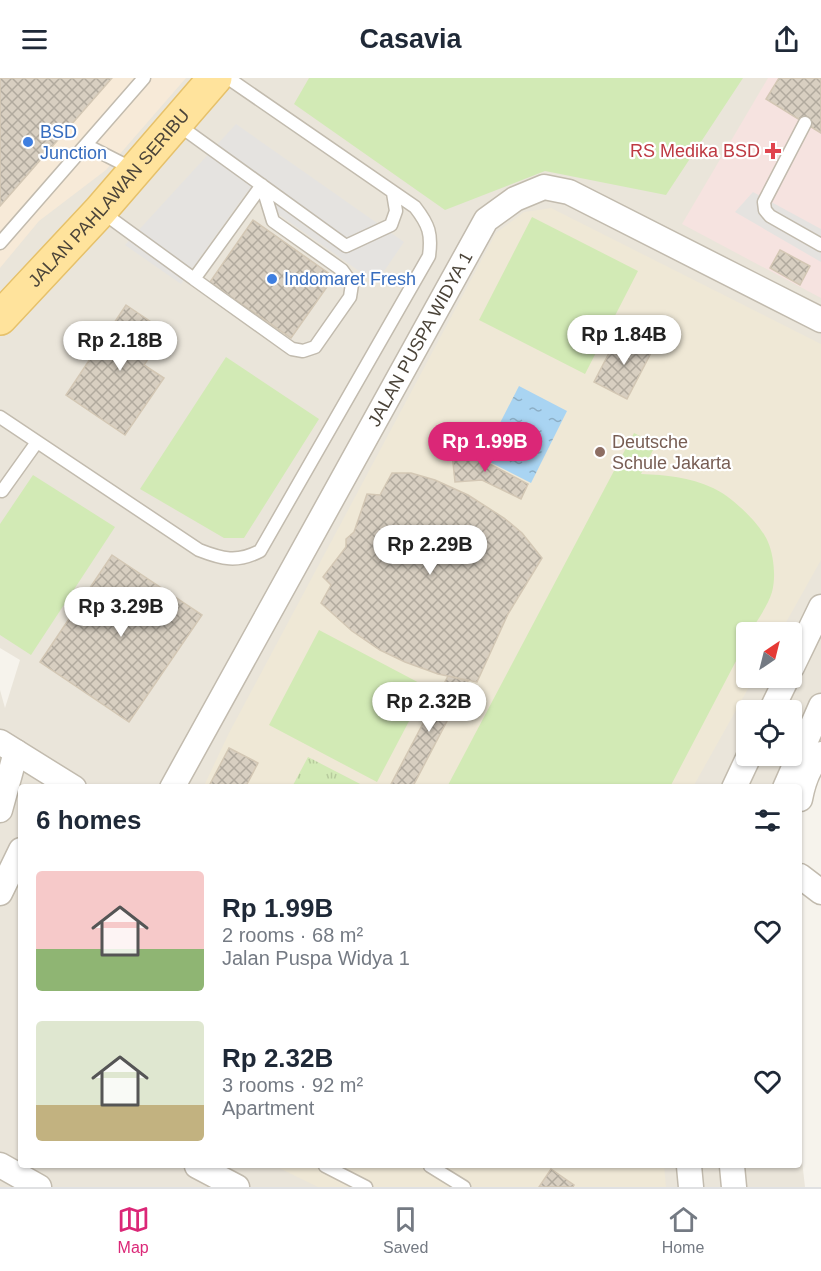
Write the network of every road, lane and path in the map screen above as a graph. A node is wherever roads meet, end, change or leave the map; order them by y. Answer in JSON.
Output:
{"nodes":[{"id":1,"x":144,"y":78,"type":"edge"},
{"id":2,"x":215,"y":78,"type":"edge"},
{"id":3,"x":228,"y":78,"type":"edge"},
{"id":4,"x":177,"y":123,"type":"junction"},
{"id":5,"x":805,"y":123,"type":"dead end"},
{"id":6,"x":86,"y":145,"type":"junction"},
{"id":7,"x":136,"y":171,"type":"junction"},
{"id":8,"x":262,"y":185,"type":"junction"},
{"id":9,"x":393,"y":193,"type":"junction"},
{"id":10,"x":100,"y":211,"type":"junction"},
{"id":11,"x":0,"y":243,"type":"edge"},
{"id":12,"x":821,"y":245,"type":"edge"},
{"id":13,"x":194,"y":279,"type":"junction"},
{"id":14,"x":0,"y":318,"type":"edge"},
{"id":15,"x":821,"y":320,"type":"edge"},
{"id":16,"x":0,"y":417,"type":"edge"},
{"id":17,"x":37,"y":441,"type":"junction"},
{"id":18,"x":4,"y":483,"type":"edge"},
{"id":19,"x":821,"y":607,"type":"edge"},
{"id":20,"x":802,"y":646,"type":"edge"},
{"id":21,"x":821,"y":706,"type":"edge"},
{"id":22,"x":8,"y":747,"type":"edge"},
{"id":23,"x":821,"y":754,"type":"edge"},
{"id":24,"x":744,"y":766,"type":"edge"},
{"id":25,"x":60,"y":784,"type":"edge"},
{"id":26,"x":174,"y":784,"type":"edge"},
{"id":27,"x":736,"y":784,"type":"edge"},
{"id":28,"x":787,"y":784,"type":"edge"},
{"id":29,"x":802,"y":784,"type":"edge"},
{"id":30,"x":0,"y":810,"type":"edge"},
{"id":31,"x":18,"y":856,"type":"edge"},
{"id":32,"x":802,"y":878,"type":"edge"},
{"id":33,"x":821,"y":892,"type":"edge"},
{"id":34,"x":0,"y":893,"type":"edge"},
{"id":35,"x":0,"y":1165,"type":"edge"},
{"id":36,"x":201,"y":1168,"type":"edge"},
{"id":37,"x":330,"y":1168,"type":"edge"},
{"id":38,"x":433,"y":1168,"type":"edge"},
{"id":39,"x":689,"y":1168,"type":"edge"},
{"id":40,"x":732,"y":1168,"type":"edge"},
{"id":41,"x":39,"y":1187,"type":"edge"},
{"id":42,"x":237,"y":1187,"type":"edge"},
{"id":43,"x":366,"y":1187,"type":"edge"},
{"id":44,"x":464,"y":1187,"type":"edge"},
{"id":45,"x":691,"y":1187,"type":"edge"},
{"id":46,"x":734,"y":1187,"type":"edge"}],
"edges":[{"from":1,"to":6,"type":"lane"},
{"from":2,"to":4,"type":"main road","name":"JALAN PAHLAWAN SERIBU"},
{"from":3,"to":9,"type":"lane"},
{"from":4,"to":7,"type":"main road","name":"JALAN PAHLAWAN SERIBU"},
{"from":4,"to":8,"type":"lane"},
{"from":5,"to":12,"type":"lane"},
{"from":6,"to":7,"type":"lane"},
{"from":6,"to":11,"type":"lane"},
{"from":7,"to":10,"type":"main road","name":"JALAN PAHLAWAN SERIBU"},
{"from":8,"to":9,"type":"lane"},
{"from":8,"to":13,"type":"lane"},
{"from":8,"to":13,"type":"lane"},
{"from":9,"to":17,"type":"lane"},
{"from":10,"to":13,"type":"lane"},
{"from":10,"to":14,"type":"main road","name":"JALAN PAHLAWAN SERIBU"},
{"from":15,"to":26,"type":"street","name":"JALAN PUSPA WIDYA 1"},
{"from":16,"to":17,"type":"lane"},
{"from":17,"to":18,"type":"lane"},
{"from":19,"to":20,"type":"street"},
{"from":21,"to":28,"type":"street"},
{"from":22,"to":25,"type":"street"},
{"from":22,"to":30,"type":"street"},
{"from":23,"to":29,"type":"street"},
{"from":24,"to":27,"type":"street"},
{"from":31,"to":34,"type":"street"},
{"from":32,"to":33,"type":"street"},
{"from":35,"to":41,"type":"street"},
{"from":36,"to":42,"type":"street"},
{"from":37,"to":43,"type":"lane"},
{"from":38,"to":44,"type":"lane"},
{"from":39,"to":45,"type":"street"},
{"from":40,"to":46,"type":"street"}]}
